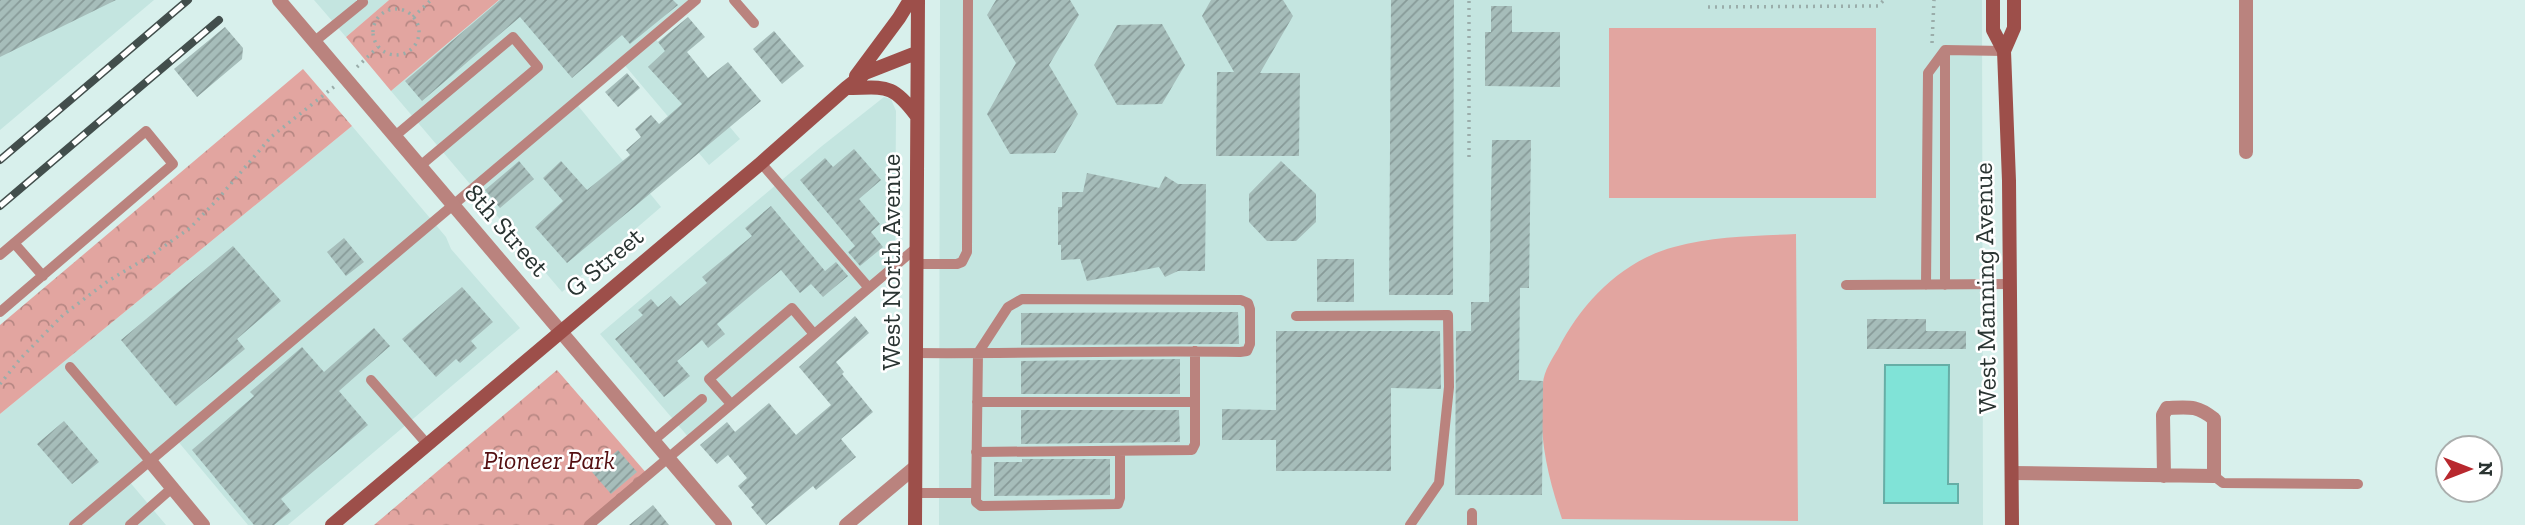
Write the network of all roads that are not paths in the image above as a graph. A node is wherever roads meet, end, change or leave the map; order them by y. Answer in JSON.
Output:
{"nodes":[{"id":1,"x":279,"y":0,"type":"edge"},
{"id":2,"x":362,"y":0,"type":"edge"},
{"id":3,"x":696,"y":0,"type":"edge"},
{"id":4,"x":734,"y":0,"type":"edge"},
{"id":5,"x":910,"y":0,"type":"edge"},
{"id":6,"x":918,"y":0,"type":"edge"},
{"id":7,"x":968,"y":0,"type":"edge"},
{"id":8,"x":1993,"y":0,"type":"edge"},
{"id":9,"x":2014,"y":0,"type":"edge"},
{"id":10,"x":2246,"y":0,"type":"edge"},
{"id":11,"x":754,"y":23,"type":"dead end"},
{"id":12,"x":315,"y":41,"type":"junction"},
{"id":13,"x":1945,"y":50,"type":"junction"},
{"id":14,"x":2004,"y":51,"type":"junction"},
{"id":15,"x":916,"y":52,"type":"junction"},
{"id":16,"x":846,"y":88,"type":"junction"},
{"id":17,"x":916,"y":115,"type":"junction"},
{"id":18,"x":395,"y":136,"type":"junction"},
{"id":19,"x":2246,"y":152,"type":"dead end"},
{"id":20,"x":761,"y":163,"type":"junction"},
{"id":21,"x":420,"y":166,"type":"junction"},
{"id":22,"x":452,"y":204,"type":"junction"},
{"id":23,"x":15,"y":243,"type":"junction"},
{"id":24,"x":916,"y":247,"type":"junction"},
{"id":25,"x":0,"y":255,"type":"edge"},
{"id":26,"x":916,"y":264,"type":"junction"},
{"id":27,"x":43,"y":276,"type":"junction"},
{"id":28,"x":2010,"y":284,"type":"junction"},
{"id":29,"x":1846,"y":285,"type":"dead end"},
{"id":30,"x":1926,"y":285,"type":"junction"},
{"id":31,"x":1945,"y":285,"type":"junction"},
{"id":32,"x":869,"y":288,"type":"junction"},
{"id":33,"x":0,"y":312,"type":"edge"},
{"id":34,"x":1296,"y":316,"type":"dead end"},
{"id":35,"x":561,"y":331,"type":"junction"},
{"id":36,"x":814,"y":334,"type":"junction"},
{"id":37,"x":1195,"y":351,"type":"junction"},
{"id":38,"x":915,"y":353,"type":"junction"},
{"id":39,"x":978,"y":354,"type":"junction"},
{"id":40,"x":70,"y":367,"type":"dead end"},
{"id":41,"x":371,"y":380,"type":"dead end"},
{"id":42,"x":702,"y":399,"type":"dead end"},
{"id":43,"x":977,"y":402,"type":"junction"},
{"id":44,"x":1195,"y":402,"type":"junction"},
{"id":45,"x":732,"y":404,"type":"junction"},
{"id":46,"x":653,"y":440,"type":"junction"},
{"id":47,"x":427,"y":444,"type":"junction"},
{"id":48,"x":1120,"y":451,"type":"junction"},
{"id":49,"x":976,"y":452,"type":"junction"},
{"id":50,"x":668,"y":458,"type":"junction"},
{"id":51,"x":150,"y":461,"type":"junction"},
{"id":52,"x":914,"y":468,"type":"junction"},
{"id":53,"x":2012,"y":472,"type":"junction"},
{"id":54,"x":2164,"y":476,"type":"junction"},
{"id":55,"x":2214,"y":476,"type":"junction"},
{"id":56,"x":2358,"y":484,"type":"dead end"},
{"id":57,"x":173,"y":488,"type":"junction"},
{"id":58,"x":914,"y":493,"type":"junction"},
{"id":59,"x":975,"y":493,"type":"junction"},
{"id":60,"x":74,"y":525,"type":"edge"},
{"id":61,"x":130,"y":525,"type":"edge"},
{"id":62,"x":203,"y":525,"type":"edge"},
{"id":63,"x":332,"y":525,"type":"edge"},
{"id":64,"x":589,"y":525,"type":"edge"},
{"id":65,"x":725,"y":525,"type":"edge"},
{"id":66,"x":846,"y":525,"type":"edge"},
{"id":67,"x":915,"y":525,"type":"edge"},
{"id":68,"x":1410,"y":525,"type":"edge"},
{"id":69,"x":2012,"y":525,"type":"edge"}],
"edges":[{"from":1,"to":12,"type":"street","name":"8th Street"},
{"from":2,"to":12,"type":"lane"},
{"from":3,"to":22,"type":"lane"},
{"from":4,"to":11,"type":"lane"},
{"from":5,"to":16,"type":"street"},
{"from":6,"to":15,"type":"street","name":"West North Avenue"},
{"from":7,"to":26,"type":"lane"},
{"from":8,"to":14,"type":"street","name":"West Manning Avenue"},
{"from":9,"to":14,"type":"street","name":"West Manning Avenue"},
{"from":10,"to":19,"type":"street"},
{"from":12,"to":18,"type":"street","name":"8th Street"},
{"from":13,"to":14,"type":"lane"},
{"from":13,"to":30,"type":"lane"},
{"from":13,"to":31,"type":"lane"},
{"from":14,"to":28,"type":"street","name":"West Manning Avenue"},
{"from":15,"to":16,"type":"street","name":"G Street"},
{"from":15,"to":17,"type":"street","name":"West North Avenue"},
{"from":16,"to":17,"type":"street"},
{"from":16,"to":20,"type":"street","name":"G Street"},
{"from":17,"to":24,"type":"street","name":"West North Avenue"},
{"from":18,"to":21,"type":"street","name":"8th Street"},
{"from":18,"to":21,"type":"lane"},
{"from":20,"to":32,"type":"lane"},
{"from":20,"to":35,"type":"street","name":"G Street"},
{"from":21,"to":22,"type":"street","name":"8th Street"},
{"from":22,"to":35,"type":"street","name":"8th Street"},
{"from":22,"to":51,"type":"lane"},
{"from":23,"to":25,"type":"lane"},
{"from":23,"to":27,"type":"lane"},
{"from":23,"to":27,"type":"lane"},
{"from":24,"to":26,"type":"street","name":"West North Avenue"},
{"from":24,"to":32,"type":"lane"},
{"from":26,"to":38,"type":"street","name":"West North Avenue"},
{"from":27,"to":33,"type":"lane"},
{"from":28,"to":31,"type":"lane"},
{"from":28,"to":53,"type":"street","name":"West Manning Avenue"},
{"from":29,"to":30,"type":"lane"},
{"from":30,"to":31,"type":"lane"},
{"from":32,"to":36,"type":"lane"},
{"from":34,"to":68,"type":"lane"},
{"from":35,"to":46,"type":"street","name":"8th Street"},
{"from":35,"to":47,"type":"street","name":"G Street"},
{"from":36,"to":45,"type":"lane"},
{"from":36,"to":45,"type":"lane"},
{"from":37,"to":39,"type":"lane"},
{"from":37,"to":39,"type":"lane"},
{"from":37,"to":44,"type":"lane"},
{"from":38,"to":39,"type":"lane"},
{"from":38,"to":52,"type":"street","name":"West North Avenue"},
{"from":39,"to":43,"type":"lane"},
{"from":40,"to":51,"type":"lane"},
{"from":41,"to":47,"type":"lane"},
{"from":42,"to":46,"type":"lane"},
{"from":43,"to":44,"type":"lane"},
{"from":43,"to":49,"type":"lane"},
{"from":44,"to":48,"type":"lane"},
{"from":45,"to":50,"type":"lane"},
{"from":46,"to":50,"type":"street","name":"8th Street"},
{"from":47,"to":63,"type":"street","name":"G Street"},
{"from":48,"to":49,"type":"lane"},
{"from":48,"to":59,"type":"lane"},
{"from":49,"to":59,"type":"lane"},
{"from":50,"to":64,"type":"lane"},
{"from":50,"to":65,"type":"street","name":"8th Street"},
{"from":51,"to":57,"type":"street"},
{"from":51,"to":60,"type":"lane"},
{"from":52,"to":58,"type":"street","name":"West North Avenue"},
{"from":52,"to":66,"type":"street"},
{"from":53,"to":54,"type":"street"},
{"from":53,"to":69,"type":"street","name":"West Manning Avenue"},
{"from":54,"to":55,"type":"street"},
{"from":54,"to":55,"type":"street"},
{"from":55,"to":56,"type":"lane"},
{"from":57,"to":61,"type":"lane"},
{"from":57,"to":62,"type":"street"},
{"from":58,"to":59,"type":"lane"},
{"from":58,"to":67,"type":"street","name":"West North Avenue"}]}
